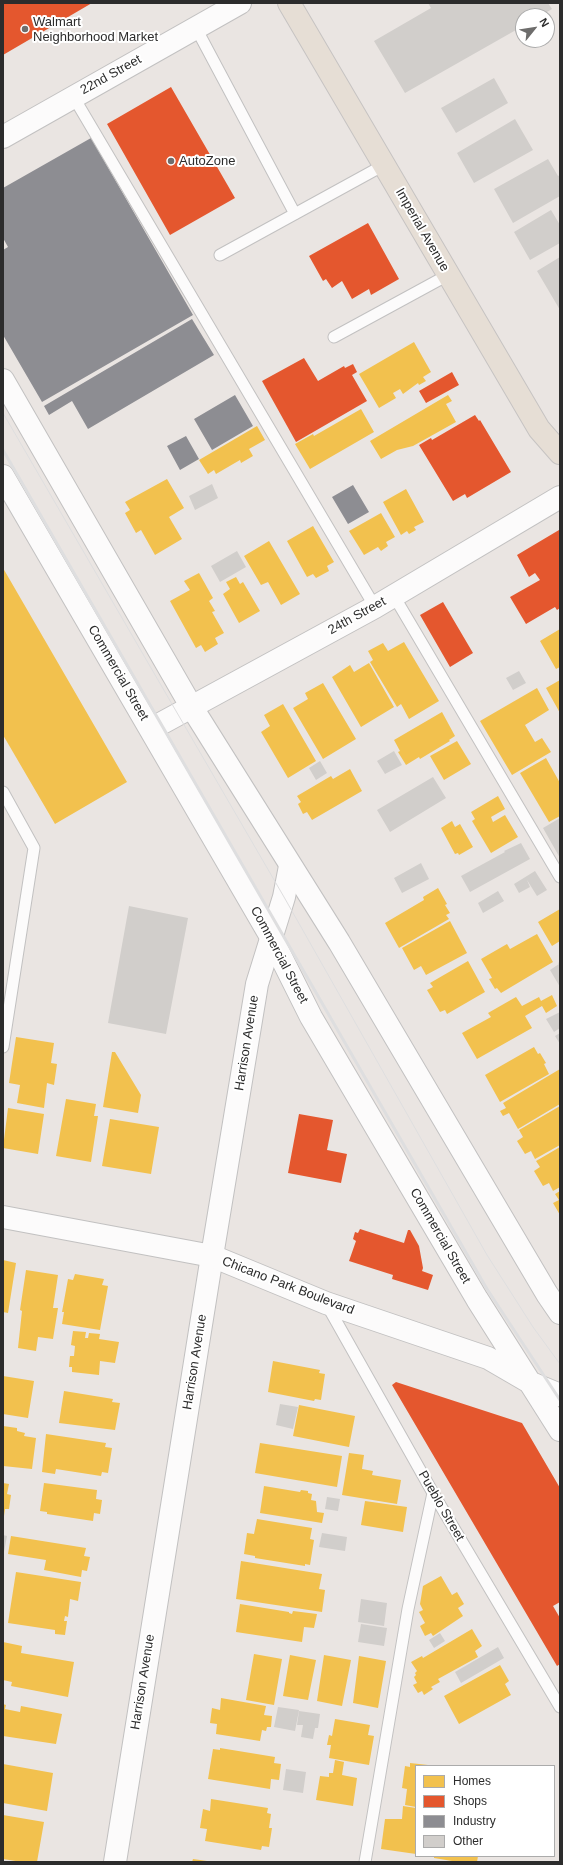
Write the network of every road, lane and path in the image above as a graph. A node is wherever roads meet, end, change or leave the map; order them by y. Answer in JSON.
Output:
{"nodes":[{"id":1,"x":240,"y":3,"type":"edge"},
{"id":2,"x":289,"y":3,"type":"edge"},
{"id":3,"x":216,"y":9,"type":"edge"},
{"id":4,"x":196,"y":28,"type":"junction"},
{"id":5,"x":73,"y":96,"type":"junction"},
{"id":6,"x":3,"y":137,"type":"edge"},
{"id":7,"x":384,"y":165,"type":"junction"},
{"id":8,"x":295,"y":214,"type":"junction"},
{"id":9,"x":220,"y":255,"type":"dead end"},
{"id":10,"x":448,"y":275,"type":"junction"},
{"id":11,"x":334,"y":337,"type":"dead end"},
{"id":12,"x":3,"y":380,"type":"edge"},
{"id":13,"x":560,"y":453,"type":"edge"},
{"id":14,"x":3,"y":476,"type":"edge"},
{"id":15,"x":560,"y":497,"type":"edge"},
{"id":16,"x":394,"y":596,"type":"junction"},
{"id":17,"x":374,"y":607,"type":"junction"},
{"id":18,"x":191,"y":706,"type":"junction"},
{"id":19,"x":151,"y":729,"type":"junction"},
{"id":20,"x":3,"y":792,"type":"edge"},
{"id":21,"x":290,"y":866,"type":"junction"},
{"id":22,"x":560,"y":878,"type":"edge"},
{"id":23,"x":271,"y":937,"type":"junction"},
{"id":24,"x":3,"y":1047,"type":"edge"},
{"id":25,"x":3,"y":1217,"type":"edge"},
{"id":26,"x":212,"y":1256,"type":"junction"},
{"id":27,"x":326,"y":1303,"type":"junction"},
{"id":28,"x":560,"y":1313,"type":"edge"},
{"id":29,"x":531,"y":1382,"type":"junction"},
{"id":30,"x":560,"y":1394,"type":"edge"},
{"id":31,"x":560,"y":1430,"type":"edge"},
{"id":32,"x":433,"y":1493,"type":"junction"},
{"id":33,"x":560,"y":1707,"type":"edge"},
{"id":34,"x":114,"y":1862,"type":"edge"},
{"id":35,"x":365,"y":1862,"type":"edge"}],
"edges":[{"from":1,"to":3,"type":"main road","name":"22nd Street"},
{"from":2,"to":7,"type":"main road","name":"Imperial Avenue"},
{"from":3,"to":4,"type":"main road","name":"22nd Street"},
{"from":4,"to":5,"type":"main road","name":"22nd Street"},
{"from":4,"to":8,"type":"lane"},
{"from":5,"to":6,"type":"main road","name":"22nd Street"},
{"from":5,"to":17,"type":"lane"},
{"from":7,"to":8,"type":"lane"},
{"from":7,"to":10,"type":"main road","name":"Imperial Avenue"},
{"from":8,"to":9,"type":"lane"},
{"from":10,"to":11,"type":"lane"},
{"from":10,"to":13,"type":"main road","name":"Imperial Avenue"},
{"from":12,"to":18,"type":"main road"},
{"from":14,"to":19,"type":"main road","name":"Commercial Street"},
{"from":15,"to":16,"type":"main road","name":"24th Street"},
{"from":16,"to":17,"type":"main road","name":"24th Street"},
{"from":16,"to":22,"type":"lane"},
{"from":17,"to":18,"type":"main road","name":"24th Street"},
{"from":18,"to":19,"type":"main road","name":"24th Street"},
{"from":18,"to":21,"type":"main road"},
{"from":19,"to":23,"type":"main road","name":"Commercial Street"},
{"from":20,"to":24,"type":"lane"},
{"from":21,"to":23,"type":"main road","name":"Harrison Avenue"},
{"from":21,"to":28,"type":"main road"},
{"from":23,"to":26,"type":"main road","name":"Harrison Avenue"},
{"from":23,"to":29,"type":"main road","name":"Commercial Street"},
{"from":25,"to":26,"type":"main road","name":"Chicano Park Boulevard"},
{"from":26,"to":27,"type":"main road","name":"Chicano Park Boulevard"},
{"from":26,"to":34,"type":"main road","name":"Harrison Avenue"},
{"from":27,"to":29,"type":"main road","name":"Chicano Park Boulevard"},
{"from":27,"to":32,"type":"lane","name":"Pueblo Street"},
{"from":29,"to":30,"type":"main road","name":"Chicano Park Boulevard"},
{"from":29,"to":31,"type":"main road","name":"Commercial Street"},
{"from":32,"to":33,"type":"lane","name":"Pueblo Street"},
{"from":32,"to":35,"type":"lane"}]}
